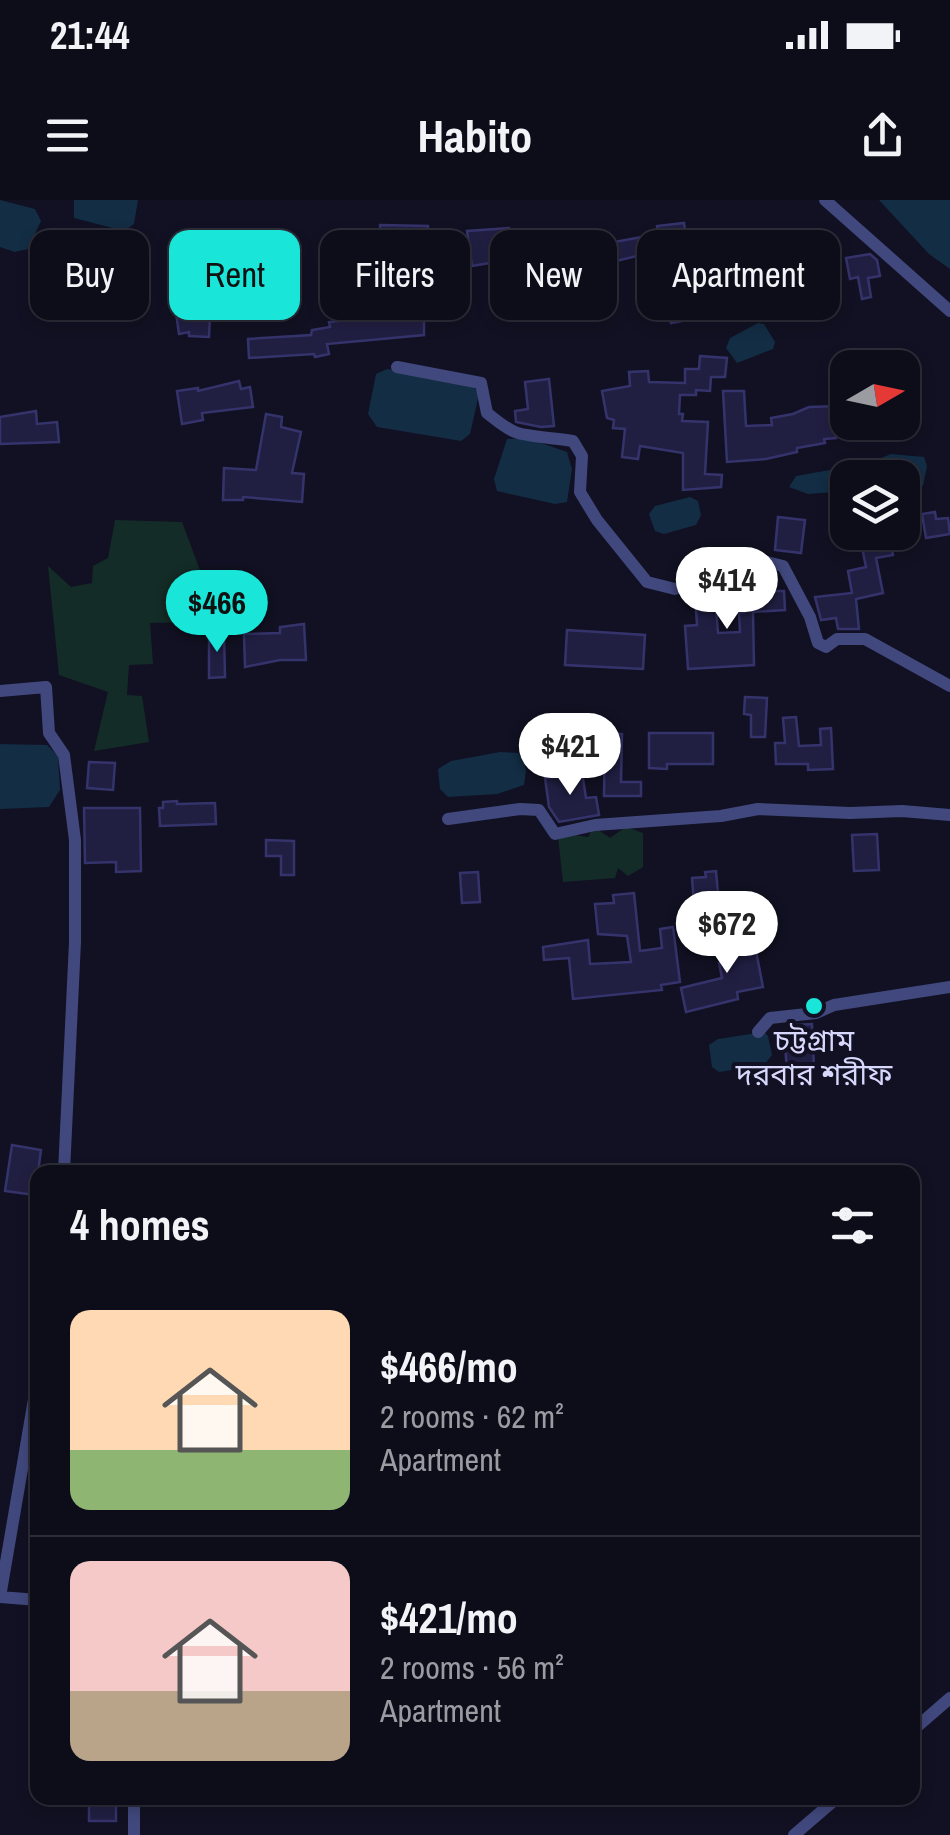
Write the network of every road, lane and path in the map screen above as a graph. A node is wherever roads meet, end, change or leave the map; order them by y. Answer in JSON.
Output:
{"nodes":[{"id":1,"x":825,"y":200,"type":"edge"},
{"id":2,"x":950,"y":310,"type":"edge"},
{"id":3,"x":396,"y":367,"type":"dead end"},
{"id":4,"x":950,"y":686,"type":"edge"},
{"id":5,"x":0,"y":690,"type":"edge"},
{"id":6,"x":950,"y":816,"type":"edge"},
{"id":7,"x":448,"y":818,"type":"dead end"},
{"id":8,"x":950,"y":987,"type":"edge"},
{"id":9,"x":758,"y":1032,"type":"dead end"},
{"id":10,"x":64,"y":1165,"type":"edge"},
{"id":11,"x":30,"y":1423,"type":"edge"},
{"id":12,"x":30,"y":1599,"type":"edge"},
{"id":13,"x":950,"y":1698,"type":"edge"},
{"id":14,"x":920,"y":1724,"type":"edge"},
{"id":15,"x":134,"y":1805,"type":"edge"},
{"id":16,"x":829,"y":1805,"type":"edge"},
{"id":17,"x":134,"y":1835,"type":"edge"},
{"id":18,"x":794,"y":1835,"type":"edge"}],
"edges":[{"from":1,"to":2,"type":"street"},
{"from":3,"to":4,"type":"street"},
{"from":5,"to":10,"type":"street"},
{"from":6,"to":7,"type":"street"},
{"from":8,"to":9,"type":"street"},
{"from":11,"to":12,"type":"street"},
{"from":13,"to":14,"type":"street"},
{"from":15,"to":17,"type":"street"},
{"from":16,"to":18,"type":"street"}]}
